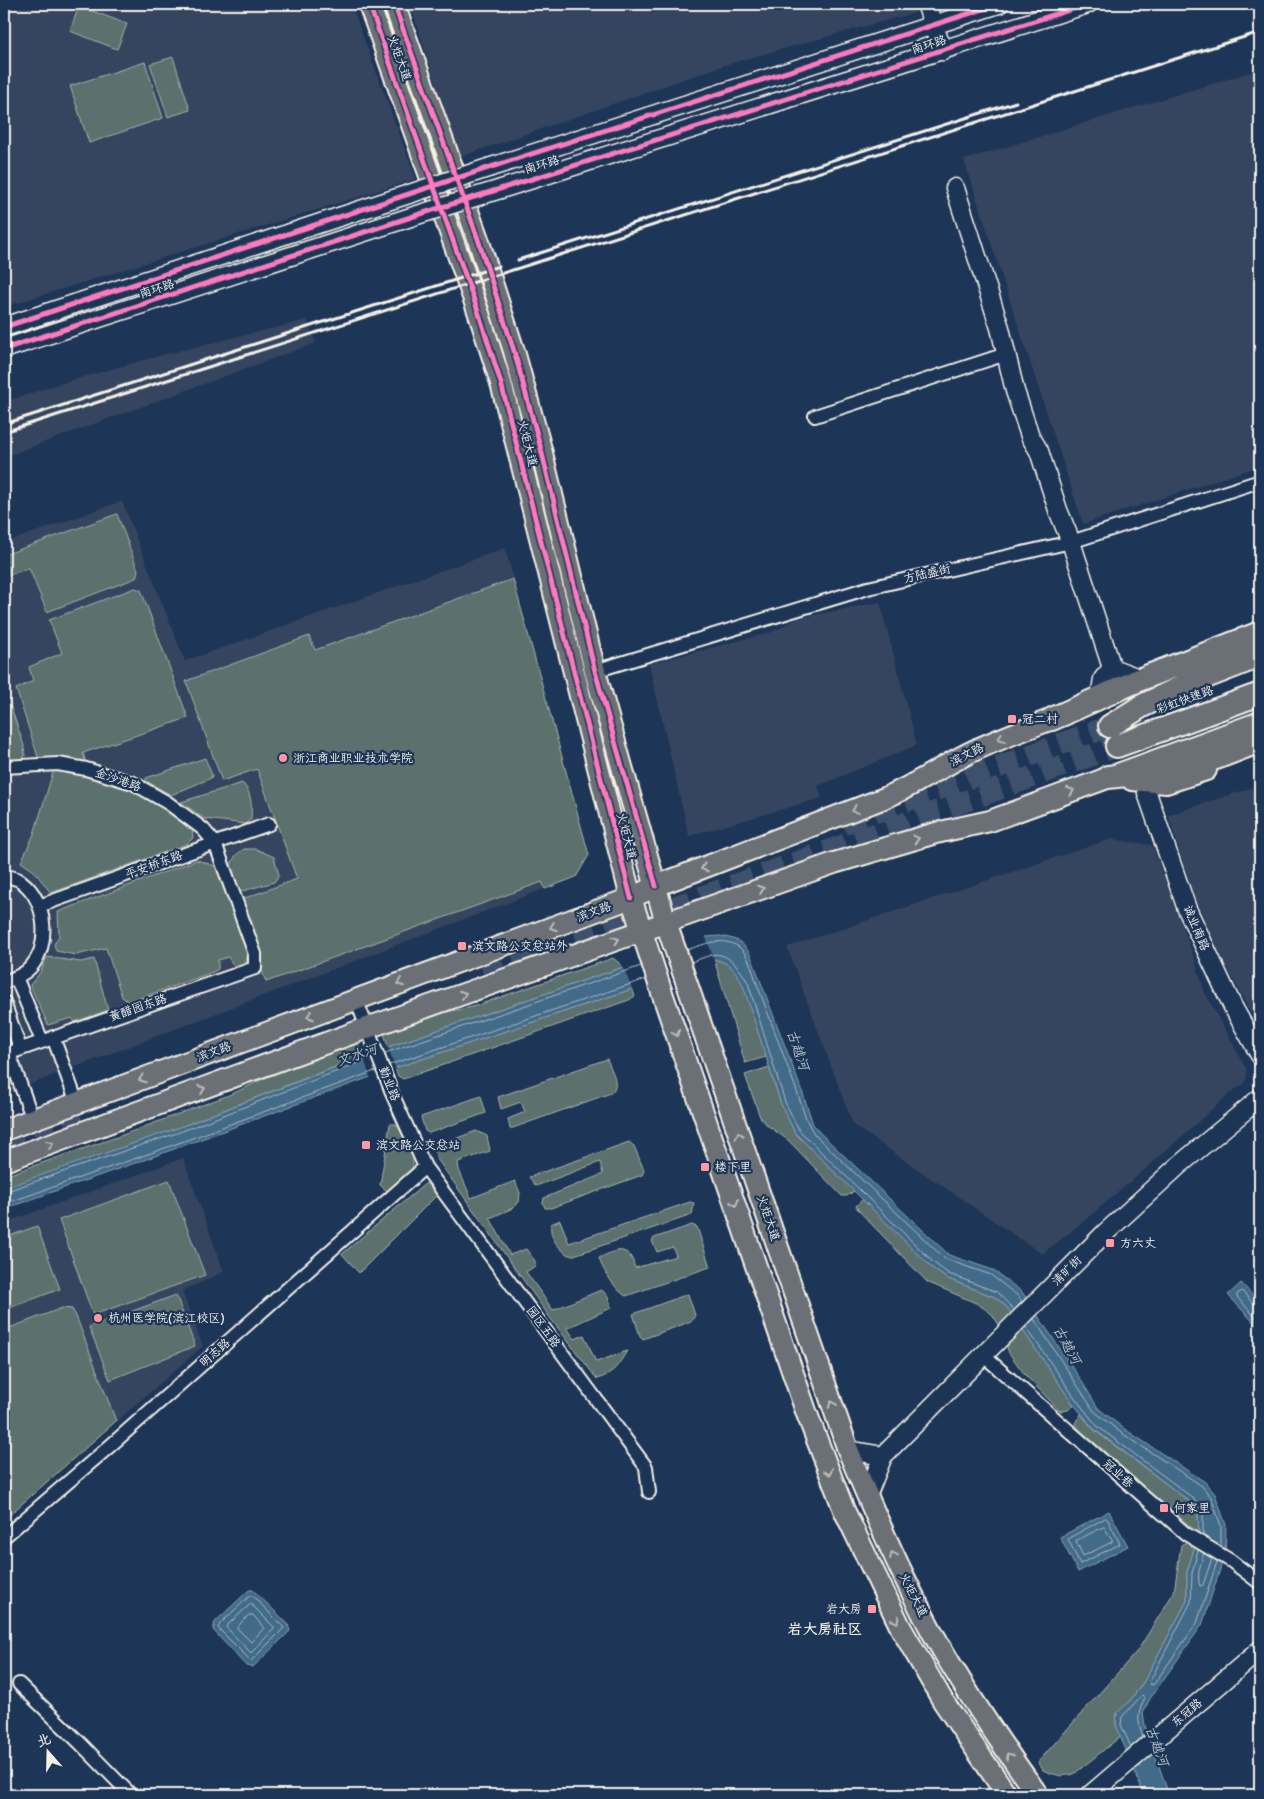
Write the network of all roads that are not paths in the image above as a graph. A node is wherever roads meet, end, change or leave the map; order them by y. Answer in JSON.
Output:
{"nodes":[{"id":1,"x":369,"y":4,"type":"edge"},
{"id":2,"x":394,"y":4,"type":"edge"},
{"id":3,"x":926,"y":4,"type":"edge"},
{"id":4,"x":999,"y":4,"type":"edge"},
{"id":5,"x":1088,"y":4,"type":"edge"},
{"id":6,"x":934,"y":24,"type":"junction"},
{"id":7,"x":943,"y":51,"type":"junction"},
{"id":8,"x":955,"y":188,"type":"dead end"},
{"id":9,"x":4,"y":327,"type":"edge"},
{"id":10,"x":4,"y":349,"type":"edge"},
{"id":11,"x":1006,"y":354,"type":"junction"},
{"id":12,"x":815,"y":416,"type":"dead end"},
{"id":13,"x":1260,"y":480,"type":"edge"},
{"id":14,"x":1071,"y":542,"type":"junction"},
{"id":15,"x":1260,"y":633,"type":"edge"},
{"id":16,"x":1260,"y":643,"type":"edge"},
{"id":17,"x":1260,"y":656,"type":"edge"},
{"id":18,"x":1112,"y":668,"type":"junction"},
{"id":19,"x":595,"y":671,"type":"junction"},
{"id":20,"x":1260,"y":673,"type":"edge"},
{"id":21,"x":1141,"y":679,"type":"junction"},
{"id":22,"x":1260,"y":694,"type":"edge"},
{"id":23,"x":1100,"y":697,"type":"junction"},
{"id":24,"x":1260,"y":710,"type":"edge"},
{"id":25,"x":1052,"y":719,"type":"junction"},
{"id":26,"x":1260,"y":722,"type":"edge"},
{"id":27,"x":1114,"y":736,"type":"junction"},
{"id":28,"x":1260,"y":741,"type":"edge"},
{"id":29,"x":1260,"y":751,"type":"edge"},
{"id":30,"x":4,"y":767,"type":"edge"},
{"id":31,"x":1115,"y":778,"type":"junction"},
{"id":32,"x":1154,"y":788,"type":"junction"},
{"id":33,"x":269,"y":824,"type":"dead end"},
{"id":34,"x":215,"y":844,"type":"junction"},
{"id":35,"x":4,"y":876,"type":"edge"},
{"id":36,"x":656,"y":886,"type":"junction"},
{"id":37,"x":632,"y":898,"type":"junction"},
{"id":38,"x":39,"y":906,"type":"junction"},
{"id":39,"x":642,"y":930,"type":"junction"},
{"id":40,"x":669,"y":932,"type":"junction"},
{"id":41,"x":16,"y":977,"type":"junction"},
{"id":42,"x":4,"y":982,"type":"edge"},
{"id":43,"x":356,"y":999,"type":"junction"},
{"id":44,"x":4,"y":1002,"type":"edge"},
{"id":45,"x":370,"y":1035,"type":"junction"},
{"id":46,"x":48,"y":1039,"type":"junction"},
{"id":47,"x":11,"y":1052,"type":"edge"},
{"id":48,"x":1260,"y":1055,"type":"edge"},
{"id":49,"x":1260,"y":1098,"type":"edge"},
{"id":50,"x":77,"y":1103,"type":"junction"},
{"id":51,"x":33,"y":1120,"type":"junction"},
{"id":52,"x":4,"y":1130,"type":"edge"},
{"id":53,"x":4,"y":1161,"type":"edge"},
{"id":54,"x":425,"y":1167,"type":"junction"},
{"id":55,"x":983,"y":1355,"type":"junction"},
{"id":56,"x":817,"y":1362,"type":"junction"},
{"id":57,"x":792,"y":1369,"type":"junction"},
{"id":58,"x":848,"y":1450,"type":"junction"},
{"id":59,"x":883,"y":1456,"type":"junction"},
{"id":60,"x":649,"y":1492,"type":"dead end"},
{"id":61,"x":867,"y":1496,"type":"junction"},
{"id":62,"x":4,"y":1538,"type":"edge"},
{"id":63,"x":1260,"y":1583,"type":"edge"},
{"id":64,"x":1260,"y":1650,"type":"edge"},
{"id":65,"x":19,"y":1684,"type":"dead end"},
{"id":66,"x":131,"y":1795,"type":"edge"},
{"id":67,"x":1006,"y":1795,"type":"edge"},
{"id":68,"x":1038,"y":1795,"type":"edge"},
{"id":69,"x":1090,"y":1795,"type":"edge"}],
"edges":[{"from":1,"to":37,"type":"main road","name":"火炬大道"},
{"from":2,"to":19,"type":"main road","name":"火炬大道"},
{"from":3,"to":6,"type":"main road"},
{"from":4,"to":6,"type":"main road","name":"南环路"},
{"from":5,"to":7,"type":"main road","name":"南环路"},
{"from":6,"to":7,"type":"main road"},
{"from":6,"to":9,"type":"main road","name":"南环路","bridge":true},
{"from":7,"to":10,"type":"main road","name":"南环路","bridge":true},
{"from":8,"to":11,"type":"main road"},
{"from":11,"to":12,"type":"street"},
{"from":11,"to":14,"type":"main road"},
{"from":13,"to":14,"type":"street","name":"方陆盛街"},
{"from":14,"to":18,"type":"main road"},
{"from":14,"to":19,"type":"street","name":"方陆盛街"},
{"from":15,"to":21,"type":"highway"},
{"from":16,"to":25,"type":"main road","name":"滨文路"},
{"from":17,"to":27,"type":"highway"},
{"from":18,"to":21,"type":"main road"},
{"from":18,"to":23,"type":"main road"},
{"from":19,"to":36,"type":"main road","name":"火炬大道"},
{"from":20,"to":27,"type":"highway","name":"彩虹快速路"},
{"from":21,"to":23,"type":"highway"},
{"from":22,"to":27,"type":"highway","name":"彩虹快速路"},
{"from":23,"to":25,"type":"highway"},
{"from":24,"to":27,"type":"highway"},
{"from":25,"to":36,"type":"main road","name":"滨文路","one_way":true},
{"from":26,"to":31,"type":"main road"},
{"from":28,"to":31,"type":"highway"},
{"from":29,"to":32,"type":"main road"},
{"from":30,"to":34,"type":"street","name":"金沙港路"},
{"from":31,"to":32,"type":"main road"},
{"from":40,"to":31,"type":"main road","one_way":true},
{"from":32,"to":48,"type":"main road","name":"诚业南路"},
{"from":33,"to":34,"type":"street","name":"平安桥东路"},
{"from":34,"to":38,"type":"street","name":"平安桥东路"},
{"from":34,"to":46,"type":"street","name":"黄醋园东路"},
{"from":35,"to":38,"type":"street"},
{"from":36,"to":37,"type":"main road","name":"滨文路"},
{"from":36,"to":40,"type":"main road","name":"火炬大道"},
{"from":37,"to":39,"type":"main road","name":"火炬大道"},
{"from":37,"to":43,"type":"main road","name":"滨文路","one_way":true},
{"from":38,"to":41,"type":"street"},
{"from":39,"to":40,"type":"main road"},
{"from":45,"to":39,"type":"main road","one_way":true},
{"from":39,"to":57,"type":"main road","name":"火炬大道","one_way":true},
{"from":56,"to":40,"type":"main road","name":"火炬大道","one_way":true},
{"from":41,"to":42,"type":"street"},
{"from":41,"to":46,"type":"street"},
{"from":43,"to":45,"type":"street","name":"勤业路"},
{"from":43,"to":50,"type":"main road","name":"滨文路","one_way":true},
{"from":44,"to":47,"type":"street"},
{"from":53,"to":45,"type":"main road","one_way":true},
{"from":45,"to":54,"type":"street","name":"勤业路"},
{"from":46,"to":47,"type":"street","name":"黄醋园东路"},
{"from":46,"to":50,"type":"street"},
{"from":47,"to":51,"type":"street"},
{"from":49,"to":55,"type":"main road","name":"清旷街"},
{"from":50,"to":51,"type":"main road","name":"滨文路"},
{"from":51,"to":52,"type":"main road","name":"滨文路"},
{"from":54,"to":60,"type":"street","name":"园区五路"},
{"from":54,"to":62,"type":"street","name":"明志路"},
{"from":55,"to":59,"type":"main road","name":"清旷街"},
{"from":55,"to":63,"type":"street","name":"冠业巷"},
{"from":56,"to":57,"type":"main road"},
{"from":58,"to":56,"type":"main road","name":"火炬大道","one_way":true},
{"from":57,"to":67,"type":"main road","name":"火炬大道","one_way":true},
{"from":58,"to":59,"type":"main road"},
{"from":58,"to":61,"type":"main road","name":"火炬大道"},
{"from":59,"to":61,"type":"main road","name":"清旷街"},
{"from":68,"to":61,"type":"main road","name":"火炬大道","one_way":true},
{"from":64,"to":69,"type":"main road","name":"东冠路"},
{"from":65,"to":66,"type":"street"}]}
